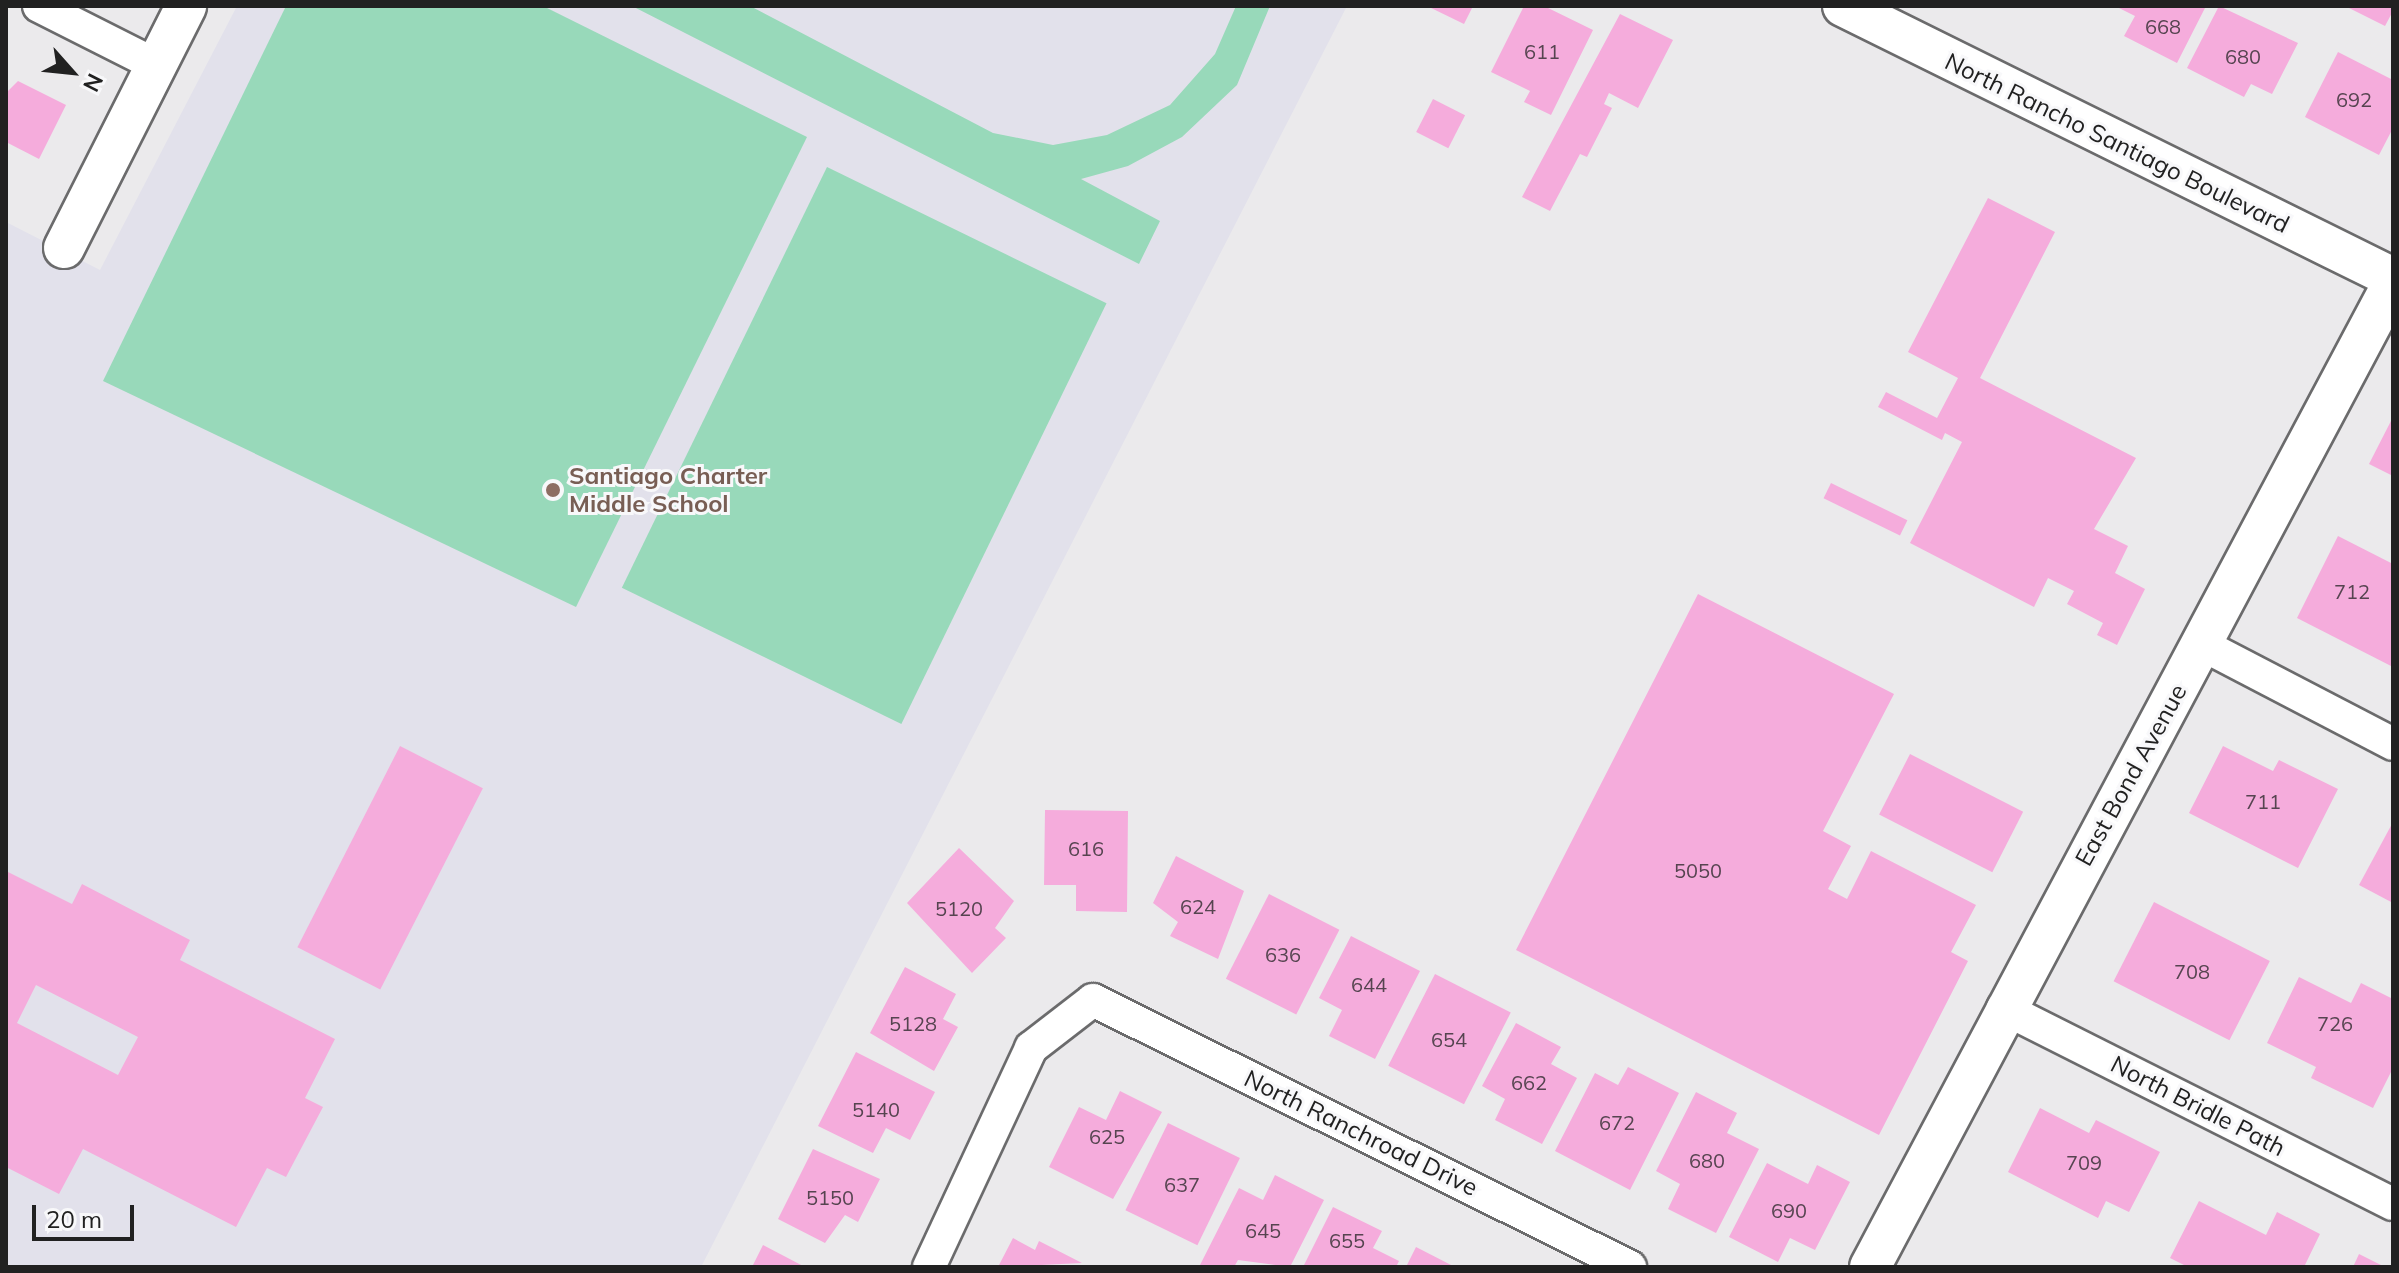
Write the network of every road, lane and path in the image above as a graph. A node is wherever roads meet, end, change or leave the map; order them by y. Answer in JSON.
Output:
{"nodes":[{"id":1,"x":39,"y":6,"type":"edge"},
{"id":2,"x":186,"y":6,"type":"edge"},
{"id":3,"x":1843,"y":6,"type":"edge"},
{"id":4,"x":156,"y":65,"type":"junction"},
{"id":5,"x":64,"y":248,"type":"dead end"},
{"id":6,"x":2393,"y":280,"type":"edge"},
{"id":7,"x":2203,"y":645,"type":"junction"},
{"id":8,"x":2393,"y":744,"type":"edge"},
{"id":9,"x":2003,"y":1008,"type":"junction"},
{"id":10,"x":2393,"y":1204,"type":"edge"},
{"id":11,"x":929,"y":1267,"type":"edge"},
{"id":12,"x":1630,"y":1267,"type":"edge"},
{"id":13,"x":1870,"y":1267,"type":"edge"}],
"edges":[{"from":1,"to":4,"type":"street"},
{"from":2,"to":4,"type":"street"},
{"from":3,"to":6,"type":"street","name":"North Rancho Santiago Boulevard"},
{"from":4,"to":5,"type":"street"},
{"from":6,"to":7,"type":"street","name":"East Bond Avenue"},
{"from":7,"to":8,"type":"street"},
{"from":7,"to":9,"type":"street","name":"East Bond Avenue"},
{"from":9,"to":10,"type":"street","name":"North Bridle Path"},
{"from":9,"to":13,"type":"street","name":"East Bond Avenue"},
{"from":11,"to":12,"type":"street","name":"North Ranchroad Drive"}]}
